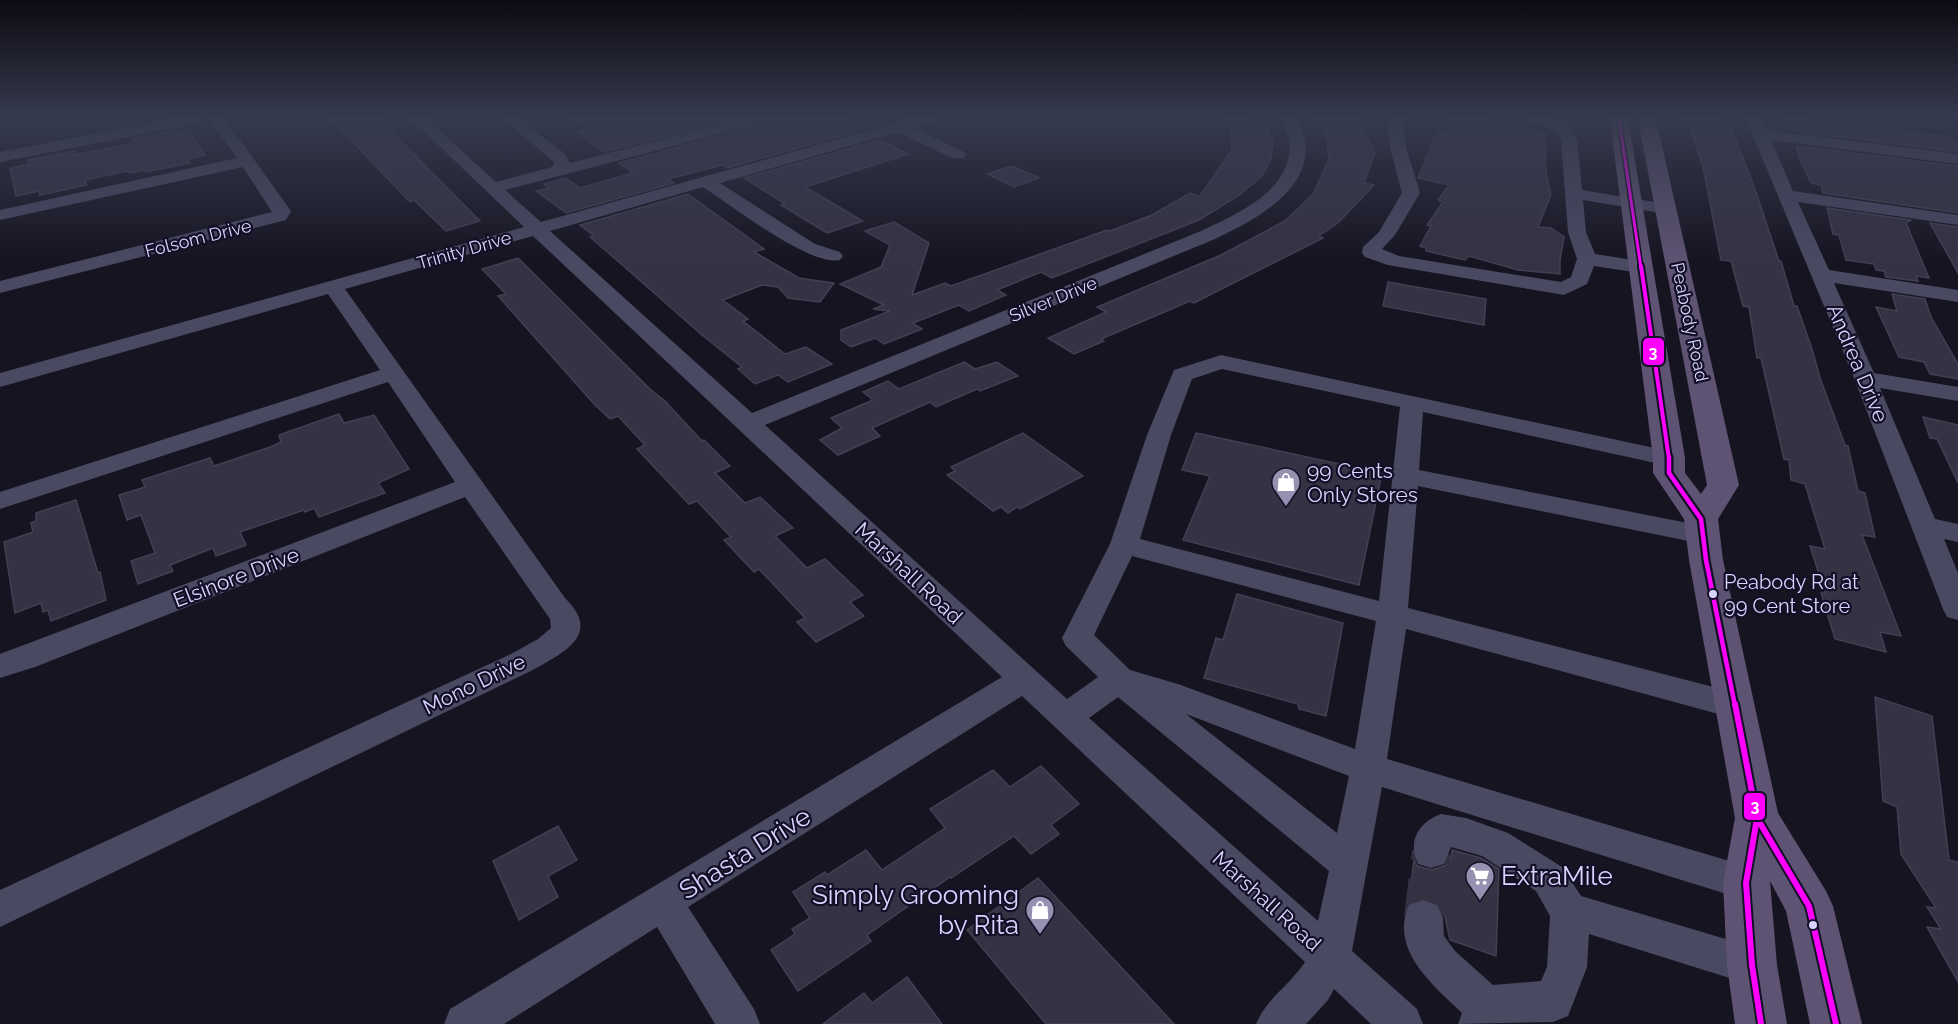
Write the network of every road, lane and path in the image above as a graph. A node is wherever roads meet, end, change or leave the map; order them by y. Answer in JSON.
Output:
{"nodes":[{"id":1,"x":221,"y":167,"type":"edge"},
{"id":2,"x":251,"y":167,"type":"edge"},
{"id":3,"x":469,"y":167,"type":"edge"},
{"id":4,"x":572,"y":167,"type":"edge"},
{"id":5,"x":760,"y":167,"type":"edge"},
{"id":6,"x":1295,"y":167,"type":"edge"},
{"id":7,"x":1404,"y":167,"type":"edge"},
{"id":8,"x":1572,"y":167,"type":"edge"},
{"id":9,"x":1626,"y":167,"type":"edge"},
{"id":10,"x":1658,"y":167,"type":"edge"},
{"id":11,"x":1775,"y":167,"type":"edge"},
{"id":12,"x":567,"y":168,"type":"joint"},
{"id":13,"x":707,"y":182,"type":"junction"},
{"id":14,"x":491,"y":188,"type":"junction"},
{"id":15,"x":1787,"y":195,"type":"junction"},
{"id":16,"x":1575,"y":197,"type":"junction"},
{"id":17,"x":1631,"y":204,"type":"junction"},
{"id":18,"x":1667,"y":209,"type":"junction"},
{"id":19,"x":0,"y":215,"type":"edge"},
{"id":20,"x":1958,"y":219,"type":"edge"},
{"id":21,"x":536,"y":230,"type":"junction"},
{"id":22,"x":833,"y":256,"type":"dead end"},
{"id":23,"x":1587,"y":259,"type":"junction"},
{"id":24,"x":1640,"y":267,"type":"junction"},
{"id":25,"x":1821,"y":275,"type":"junction"},
{"id":26,"x":333,"y":286,"type":"junction"},
{"id":27,"x":0,"y":287,"type":"edge"},
{"id":28,"x":1958,"y":296,"type":"edge"},
{"id":29,"x":393,"y":372,"type":"junction"},
{"id":30,"x":1865,"y":378,"type":"junction"},
{"id":31,"x":0,"y":380,"type":"edge"},
{"id":32,"x":1958,"y":394,"type":"edge"},
{"id":33,"x":1412,"y":403,"type":"junction"},
{"id":34,"x":747,"y":424,"type":"junction"},
{"id":35,"x":1669,"y":458,"type":"junction"},
{"id":36,"x":1405,"y":475,"type":"junction"},
{"id":37,"x":472,"y":485,"type":"junction"},
{"id":38,"x":0,"y":501,"type":"edge"},
{"id":39,"x":1925,"y":526,"type":"junction"},
{"id":40,"x":1702,"y":527,"type":"junction"},
{"id":41,"x":1958,"y":533,"type":"edge"},
{"id":42,"x":1124,"y":544,"type":"junction"},
{"id":43,"x":1958,"y":609,"type":"edge"},
{"id":44,"x":1392,"y":615,"type":"junction"},
{"id":45,"x":0,"y":666,"type":"edge"},
{"id":46,"x":1024,"y":679,"type":"junction"},
{"id":47,"x":1119,"y":680,"type":"junction"},
{"id":48,"x":1733,"y":705,"type":"junction"},
{"id":49,"x":1066,"y":717,"type":"junction"},
{"id":50,"x":1368,"y":768,"type":"junction"},
{"id":51,"x":1757,"y":818,"type":"junction"},
{"id":52,"x":1431,"y":852,"type":"tunnel mouth"},
{"id":53,"x":1348,"y":864,"type":"junction"},
{"id":54,"x":1746,"y":883,"type":"junction"},
{"id":55,"x":664,"y":903,"type":"junction"},
{"id":56,"x":0,"y":909,"type":"edge"},
{"id":57,"x":1570,"y":913,"type":"junction"},
{"id":58,"x":1423,"y":918,"type":"tunnel mouth"},
{"id":59,"x":1330,"y":959,"type":"junction"},
{"id":60,"x":1752,"y":965,"type":"junction"},
{"id":61,"x":1485,"y":1018,"type":"edge"},
{"id":62,"x":465,"y":1024,"type":"edge"},
{"id":63,"x":739,"y":1024,"type":"edge"},
{"id":64,"x":1276,"y":1024,"type":"edge"},
{"id":65,"x":1402,"y":1024,"type":"edge"},
{"id":66,"x":1761,"y":1024,"type":"edge"},
{"id":67,"x":1836,"y":1024,"type":"edge"}],
"edges":[{"from":1,"to":19,"type":"street"},
{"from":2,"to":27,"type":"street","name":"Folsom Drive"},
{"from":3,"to":14,"type":"street","name":"Marshall Road"},
{"from":4,"to":12,"type":"street"},
{"from":5,"to":13,"type":"street","name":"Trinity Drive"},
{"from":6,"to":34,"type":"street","name":"Silver Drive"},
{"from":7,"to":23,"type":"street"},
{"from":8,"to":16,"type":"street"},
{"from":9,"to":17,"type":"main road","name":"Peabody Road"},
{"from":10,"to":18,"type":"main road","name":"Peabody Road"},
{"from":11,"to":15,"type":"street","name":"Andrea Drive"},
{"from":12,"to":14,"type":"street"},
{"from":13,"to":21,"type":"street","name":"Trinity Drive"},
{"from":13,"to":22,"type":"street"},
{"from":14,"to":21,"type":"street","name":"Marshall Road"},
{"from":15,"to":20,"type":"street"},
{"from":15,"to":25,"type":"street","name":"Andrea Drive"},
{"from":16,"to":17,"type":"street"},
{"from":16,"to":23,"type":"street"},
{"from":17,"to":18,"type":"street"},
{"from":17,"to":24,"type":"main road","name":"Peabody Road"},
{"from":18,"to":40,"type":"main road","name":"Peabody Road"},
{"from":21,"to":26,"type":"street","name":"Trinity Drive"},
{"from":21,"to":34,"type":"street","name":"Marshall Road"},
{"from":23,"to":24,"type":"street"},
{"from":24,"to":35,"type":"main road","name":"Peabody Road"},
{"from":25,"to":28,"type":"street"},
{"from":25,"to":30,"type":"street","name":"Andrea Drive"},
{"from":26,"to":29,"type":"street","name":"Mono Drive"},
{"from":26,"to":31,"type":"street","name":"Trinity Drive"},
{"from":29,"to":37,"type":"street","name":"Mono Drive"},
{"from":29,"to":38,"type":"street"},
{"from":30,"to":32,"type":"street"},
{"from":30,"to":39,"type":"street","name":"Andrea Drive"},
{"from":33,"to":35,"type":"street"},
{"from":33,"to":36,"type":"street"},
{"from":33,"to":42,"type":"street"},
{"from":34,"to":46,"type":"street","name":"Marshall Road"},
{"from":35,"to":40,"type":"main road","name":"Peabody Road"},
{"from":36,"to":40,"type":"street"},
{"from":36,"to":44,"type":"street"},
{"from":37,"to":45,"type":"street","name":"Elsinore Drive"},
{"from":37,"to":56,"type":"street","name":"Mono Drive"},
{"from":39,"to":41,"type":"street"},
{"from":39,"to":43,"type":"street","name":"Andrea Drive"},
{"from":40,"to":48,"type":"main road","name":"Peabody Road"},
{"from":42,"to":44,"type":"street"},
{"from":42,"to":47,"type":"street"},
{"from":44,"to":48,"type":"street"},
{"from":44,"to":50,"type":"street"},
{"from":46,"to":49,"type":"street","name":"Marshall Road"},
{"from":46,"to":55,"type":"street","name":"Shasta Drive"},
{"from":47,"to":49,"type":"street"},
{"from":47,"to":50,"type":"street"},
{"from":47,"to":53,"type":"street"},
{"from":48,"to":51,"type":"main road","name":"Peabody Road"},
{"from":49,"to":59,"type":"street","name":"Marshall Road"},
{"from":50,"to":53,"type":"street"},
{"from":50,"to":54,"type":"street"},
{"from":51,"to":54,"type":"main road","name":"Peabody Road"},
{"from":51,"to":67,"type":"main road","name":"Peabody Road"},
{"from":52,"to":57,"type":"street"},
{"from":53,"to":59,"type":"street"},
{"from":54,"to":60,"type":"main road","name":"Peabody Road"},
{"from":55,"to":62,"type":"street","name":"Shasta Drive"},
{"from":55,"to":63,"type":"street"},
{"from":57,"to":60,"type":"street"},
{"from":57,"to":61,"type":"street"},
{"from":58,"to":61,"type":"street"},
{"from":59,"to":64,"type":"street"},
{"from":59,"to":65,"type":"street","name":"Marshall Road"},
{"from":60,"to":66,"type":"main road","name":"Peabody Road"}]}
